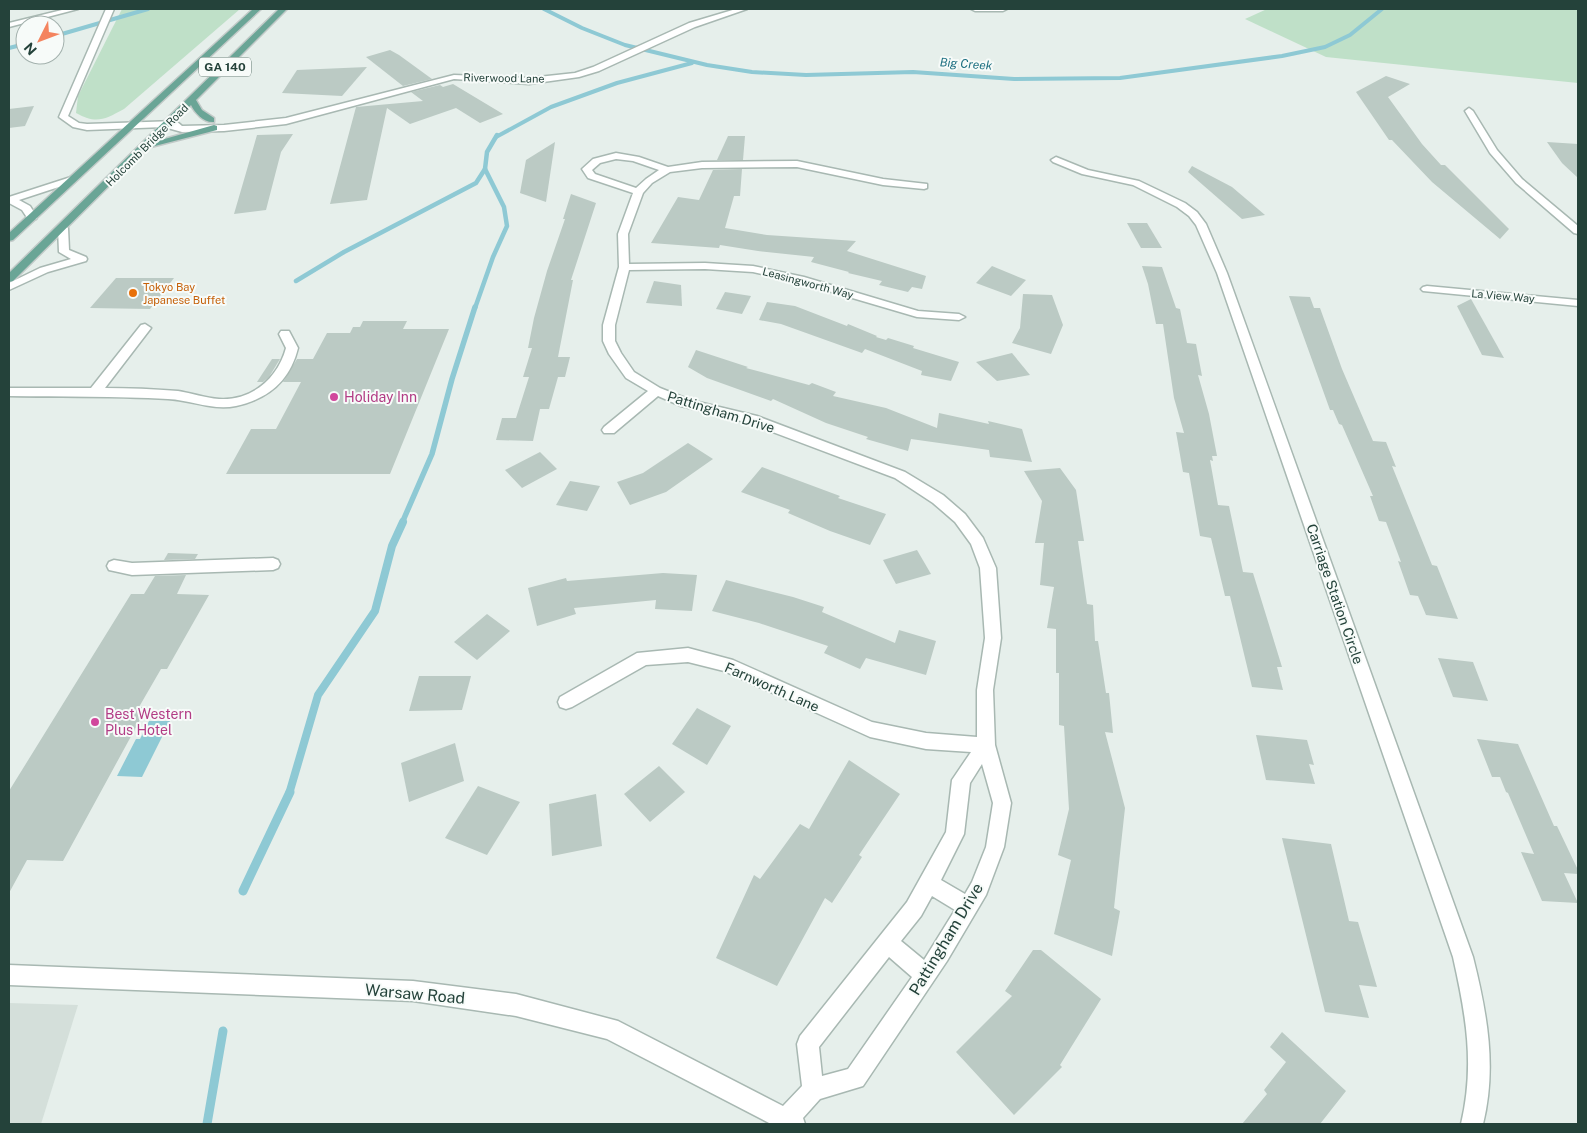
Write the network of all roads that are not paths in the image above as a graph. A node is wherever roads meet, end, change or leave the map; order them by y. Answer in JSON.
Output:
{"nodes":[{"id":1,"x":74,"y":9,"type":"edge"},
{"id":2,"x":110,"y":9,"type":"edge"},
{"id":3,"x":258,"y":9,"type":"edge"},
{"id":4,"x":283,"y":9,"type":"edge"},
{"id":5,"x":743,"y":9,"type":"edge"},
{"id":6,"x":975,"y":9,"type":"edge"},
{"id":7,"x":1003,"y":9,"type":"edge"},
{"id":8,"x":9,"y":25,"type":"edge"},
{"id":9,"x":192,"y":100,"type":"junction"},
{"id":10,"x":1469,"y":112,"type":"dead end"},
{"id":11,"x":213,"y":124,"type":"junction"},
{"id":12,"x":167,"y":125,"type":"junction"},
{"id":13,"x":129,"y":126,"type":"junction"},
{"id":14,"x":144,"y":147,"type":"junction"},
{"id":15,"x":1056,"y":160,"type":"dead end"},
{"id":16,"x":667,"y":170,"type":"junction"},
{"id":17,"x":71,"y":180,"type":"junction"},
{"id":18,"x":924,"y":186,"type":"dead end"},
{"id":19,"x":638,"y":192,"type":"junction"},
{"id":20,"x":10,"y":200,"type":"edge"},
{"id":21,"x":32,"y":217,"type":"junction"},
{"id":22,"x":62,"y":228,"type":"junction"},
{"id":23,"x":1578,"y":231,"type":"edge"},
{"id":24,"x":9,"y":238,"type":"edge"},
{"id":25,"x":624,"y":267,"type":"junction"},
{"id":26,"x":9,"y":279,"type":"edge"},
{"id":27,"x":9,"y":287,"type":"edge"},
{"id":28,"x":1427,"y":289,"type":"dead end"},
{"id":29,"x":1578,"y":303,"type":"edge"},
{"id":30,"x":959,"y":316,"type":"dead end"},
{"id":31,"x":146,"y":328,"type":"dead end"},
{"id":32,"x":285,"y":334,"type":"dead end"},
{"id":33,"x":656,"y":391,"type":"junction"},
{"id":34,"x":9,"y":392,"type":"edge"},
{"id":35,"x":95,"y":392,"type":"junction"},
{"id":36,"x":609,"y":430,"type":"dead end"},
{"id":37,"x":274,"y":564,"type":"dead end"},
{"id":38,"x":114,"y":566,"type":"dead end"},
{"id":39,"x":566,"y":702,"type":"dead end"},
{"id":40,"x":986,"y":745,"type":"junction"},
{"id":41,"x":928,"y":882,"type":"junction"},
{"id":42,"x":968,"y":908,"type":"junction"},
{"id":43,"x":888,"y":943,"type":"junction"},
{"id":44,"x":9,"y":975,"type":"edge"},
{"id":45,"x":926,"y":975,"type":"junction"},
{"id":46,"x":813,"y":1090,"type":"junction"},
{"id":47,"x":791,"y":1122,"type":"edge"},
{"id":48,"x":1472,"y":1124,"type":"edge"}],
"edges":[{"from":1,"to":8,"type":"street"},
{"from":2,"to":13,"type":"street","name":"Riverwood Lane"},
{"from":3,"to":13,"type":"main road","name":"Holcomb Bridge Road","number":"GA 140"},
{"from":4,"to":9,"type":"main road","name":"Holcomb Bridge Road","number":"GA 140"},
{"from":5,"to":11,"type":"street","name":"Riverwood Lane"},
{"from":6,"to":7,"type":"street"},
{"from":9,"to":11,"type":"main road"},
{"from":9,"to":12,"type":"main road","name":"Holcomb Bridge Road","number":"GA 140"},
{"from":10,"to":23,"type":"street"},
{"from":11,"to":12,"type":"street","name":"Riverwood Lane"},
{"from":11,"to":14,"type":"main road"},
{"from":12,"to":13,"type":"street","name":"Riverwood Lane"},
{"from":12,"to":14,"type":"main road","name":"Holcomb Bridge Road","number":"GA 140"},
{"from":13,"to":17,"type":"main road","name":"Holcomb Bridge Road","number":"GA 140"},
{"from":14,"to":22,"type":"main road","name":"Holcomb Bridge Road","number":"GA 140"},
{"from":15,"to":48,"type":"street","name":"Carriage Station Circle"},
{"from":16,"to":18,"type":"street"},
{"from":16,"to":19,"type":"street"},
{"from":16,"to":19,"type":"street"},
{"from":17,"to":20,"type":"street"},
{"from":17,"to":21,"type":"main road","name":"Holcomb Bridge Road","number":"GA 140"},
{"from":19,"to":25,"type":"street","name":"Pattingham Drive"},
{"from":20,"to":21,"type":"street"},
{"from":21,"to":24,"type":"main road","name":"Holcomb Bridge Road","number":"GA 140"},
{"from":22,"to":26,"type":"main road","name":"Holcomb Bridge Road","number":"GA 140"},
{"from":22,"to":27,"type":"street"},
{"from":25,"to":30,"type":"street","name":"Leasingworth Way"},
{"from":25,"to":33,"type":"street","name":"Pattingham Drive"},
{"from":28,"to":29,"type":"street","name":"La View Way"},
{"from":31,"to":35,"type":"street"},
{"from":32,"to":35,"type":"street"},
{"from":33,"to":36,"type":"street"},
{"from":33,"to":40,"type":"street","name":"Pattingham Drive"},
{"from":34,"to":35,"type":"street"},
{"from":37,"to":38,"type":"street"},
{"from":39,"to":40,"type":"street","name":"Farnworth Lane"},
{"from":40,"to":41,"type":"street"},
{"from":40,"to":42,"type":"street","name":"Pattingham Drive"},
{"from":41,"to":42,"type":"street"},
{"from":41,"to":43,"type":"street"},
{"from":42,"to":45,"type":"street","name":"Pattingham Drive"},
{"from":43,"to":45,"type":"street"},
{"from":43,"to":46,"type":"street"},
{"from":44,"to":47,"type":"street","name":"Warsaw Road"},
{"from":45,"to":46,"type":"street","name":"Pattingham Drive"},
{"from":46,"to":47,"type":"street"}]}
